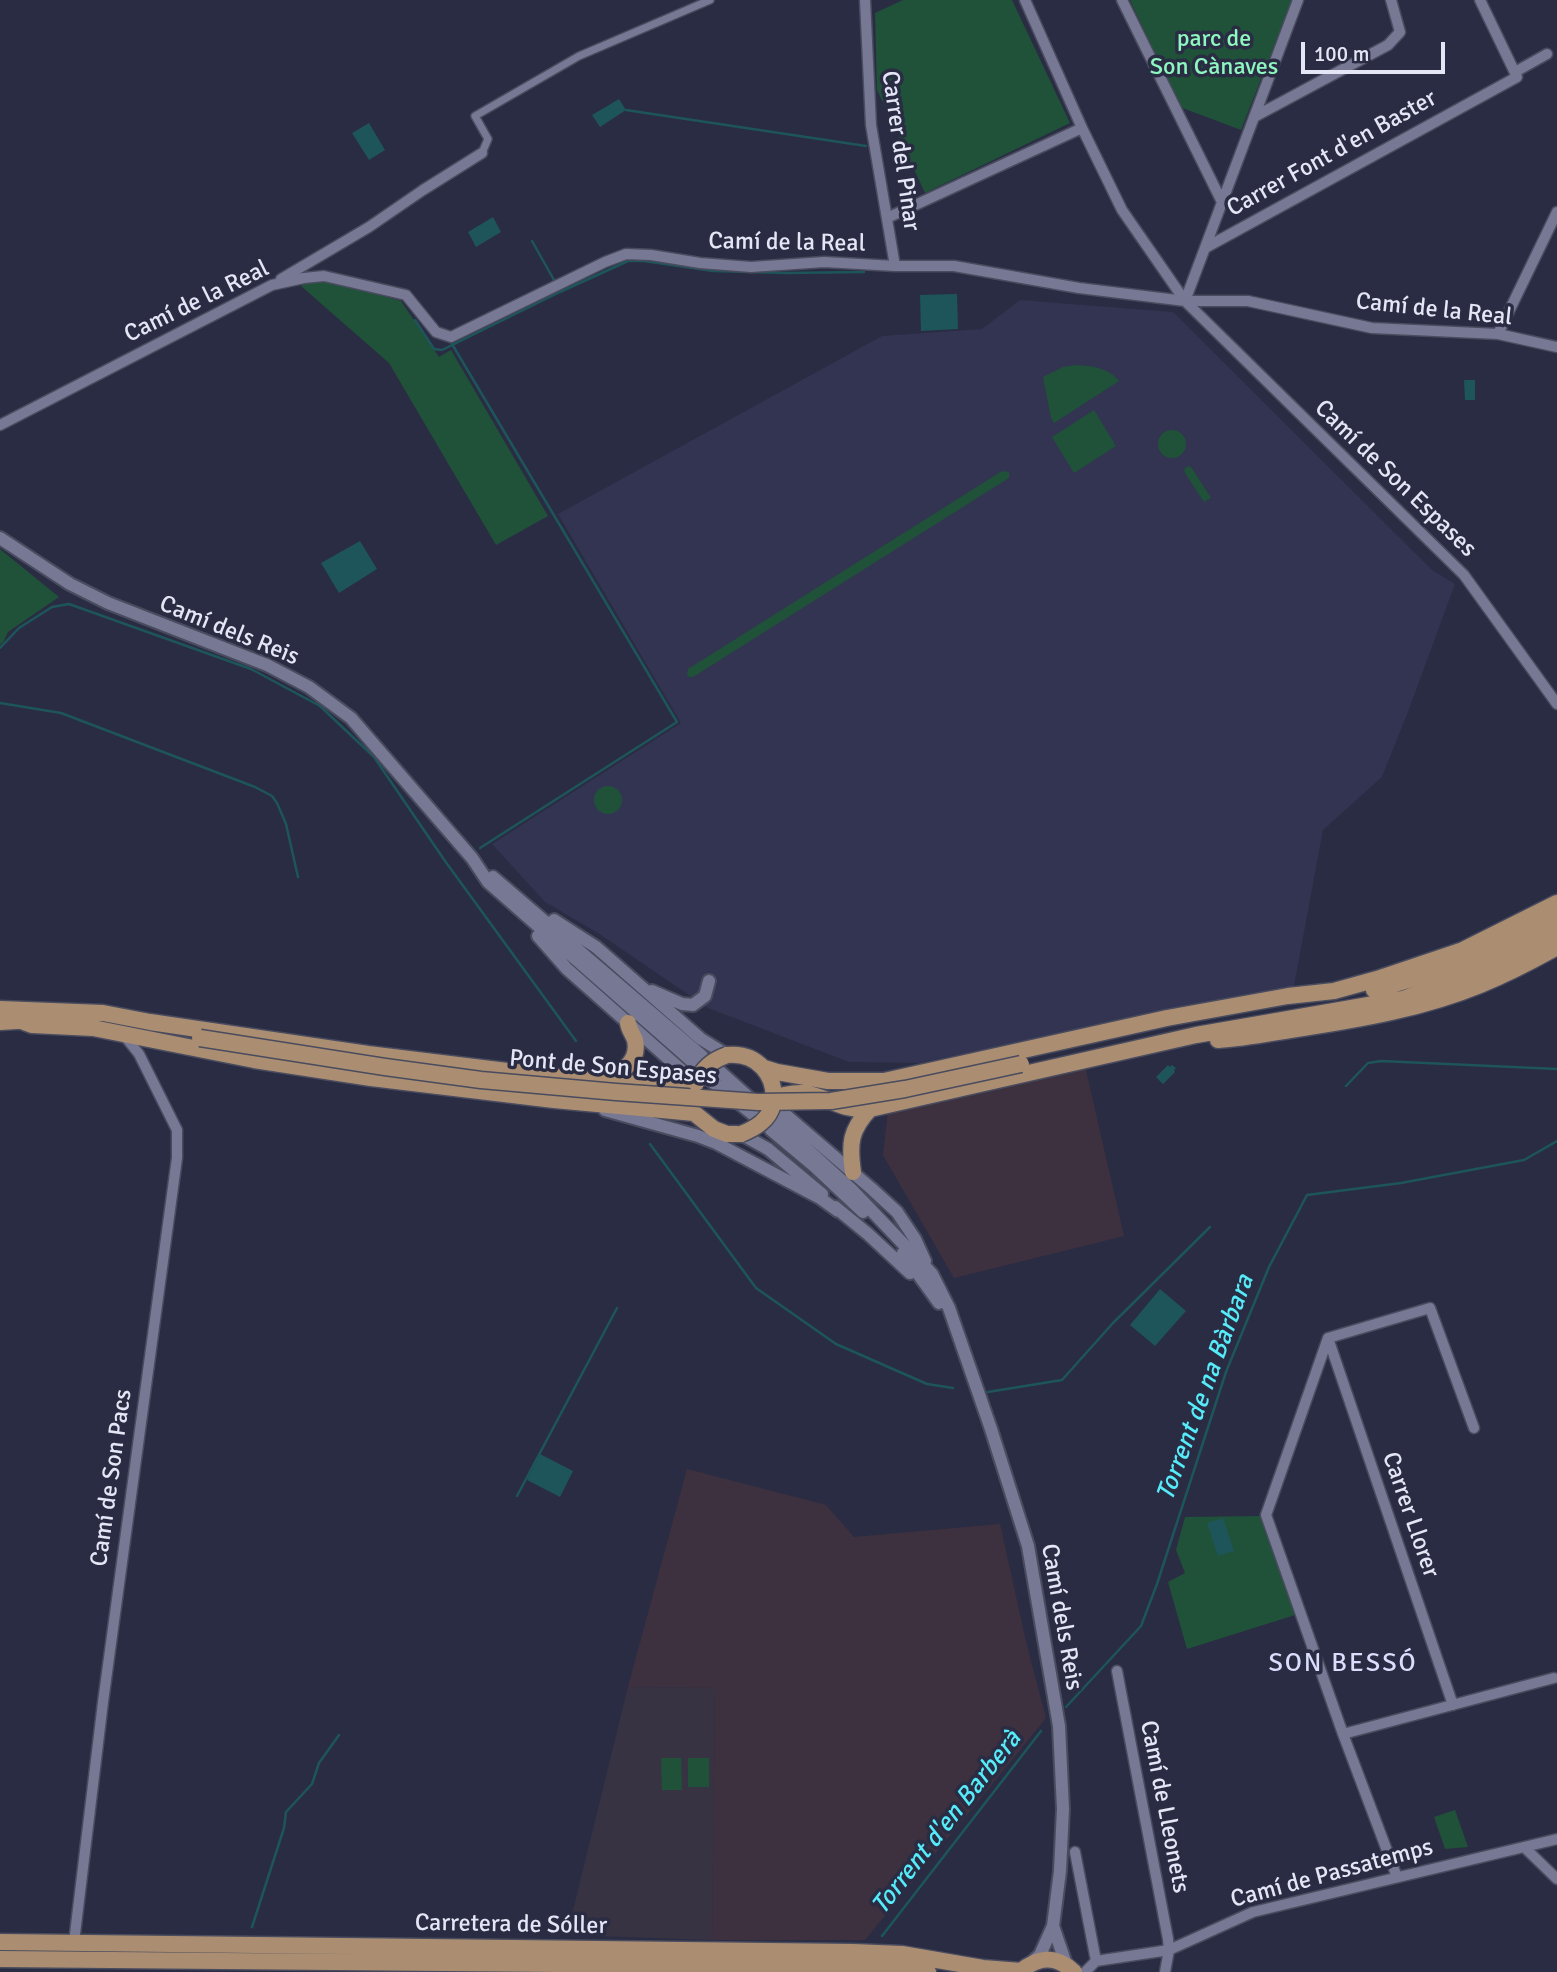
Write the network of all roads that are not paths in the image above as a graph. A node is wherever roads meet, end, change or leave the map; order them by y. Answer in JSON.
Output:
{"nodes":[{"id":1,"x":710,"y":0,"type":"edge"},
{"id":2,"x":865,"y":0,"type":"edge"},
{"id":3,"x":1025,"y":0,"type":"edge"},
{"id":4,"x":1122,"y":0,"type":"edge"},
{"id":5,"x":1298,"y":0,"type":"edge"},
{"id":6,"x":1391,"y":0,"type":"edge"},
{"id":7,"x":1480,"y":0,"type":"edge"},
{"id":8,"x":1547,"y":54,"type":"dead end"},
{"id":9,"x":1516,"y":75,"type":"junction"},
{"id":10,"x":1254,"y":117,"type":"junction"},
{"id":11,"x":1082,"y":128,"type":"junction"},
{"id":12,"x":482,"y":153,"type":"joint"},
{"id":13,"x":1222,"y":202,"type":"junction"},
{"id":14,"x":1557,"y":212,"type":"edge"},
{"id":15,"x":887,"y":218,"type":"junction"},
{"id":16,"x":1205,"y":248,"type":"junction"},
{"id":17,"x":895,"y":266,"type":"junction"},
{"id":18,"x":272,"y":285,"type":"junction"},
{"id":19,"x":1185,"y":301,"type":"junction"},
{"id":20,"x":1498,"y":334,"type":"junction"},
{"id":21,"x":1557,"y":347,"type":"edge"},
{"id":22,"x":0,"y":414,"type":"edge"},
{"id":23,"x":5,"y":423,"type":"edge"},
{"id":24,"x":0,"y":538,"type":"edge"},
{"id":25,"x":1557,"y":704,"type":"edge"},
{"id":26,"x":1557,"y":903,"type":"edge"},
{"id":27,"x":527,"y":912,"type":"junction"},
{"id":28,"x":1557,"y":917,"type":"edge"},
{"id":29,"x":1557,"y":934,"type":"edge"},
{"id":30,"x":1557,"y":947,"type":"edge"},
{"id":31,"x":709,"y":981,"type":"dead end"},
{"id":32,"x":636,"y":982,"type":"junction"},
{"id":33,"x":0,"y":1009,"type":"edge"},
{"id":34,"x":73,"y":1012,"type":"junction"},
{"id":35,"x":0,"y":1022,"type":"edge"},
{"id":36,"x":24,"y":1022,"type":"junction"},
{"id":37,"x":628,"y":1024,"type":"junction"},
{"id":38,"x":1193,"y":1028,"type":"junction"},
{"id":39,"x":123,"y":1033,"type":"junction"},
{"id":40,"x":200,"y":1038,"type":"junction"},
{"id":41,"x":1051,"y":1045,"type":"junction"},
{"id":42,"x":1150,"y":1047,"type":"junction"},
{"id":43,"x":727,"y":1055,"type":"junction"},
{"id":44,"x":699,"y":1060,"type":"dead end"},
{"id":45,"x":764,"y":1068,"type":"junction"},
{"id":46,"x":555,"y":1077,"type":"junction"},
{"id":47,"x":704,"y":1080,"type":"junction"},
{"id":48,"x":585,"y":1102,"type":"junction"},
{"id":49,"x":766,"y":1107,"type":"junction"},
{"id":50,"x":870,"y":1109,"type":"junction"},
{"id":51,"x":701,"y":1117,"type":"junction"},
{"id":52,"x":741,"y":1133,"type":"junction"},
{"id":53,"x":853,"y":1172,"type":"junction"},
{"id":54,"x":838,"y":1211,"type":"junction"},
{"id":55,"x":932,"y":1273,"type":"junction"},
{"id":56,"x":934,"y":1295,"type":"junction"},
{"id":57,"x":954,"y":1327,"type":"junction"},
{"id":58,"x":1328,"y":1338,"type":"junction"},
{"id":59,"x":1474,"y":1428,"type":"dead end"},
{"id":60,"x":1117,"y":1671,"type":"dead end"},
{"id":61,"x":1554,"y":1678,"type":"dead end"},
{"id":62,"x":1453,"y":1705,"type":"junction"},
{"id":63,"x":1343,"y":1734,"type":"junction"},
{"id":64,"x":1557,"y":1839,"type":"edge"},
{"id":65,"x":1524,"y":1847,"type":"junction"},
{"id":66,"x":1075,"y":1852,"type":"dead end"},
{"id":67,"x":1397,"y":1877,"type":"junction"},
{"id":68,"x":1557,"y":1879,"type":"edge"},
{"id":69,"x":1053,"y":1926,"type":"junction"},
{"id":70,"x":0,"y":1942,"type":"edge"},
{"id":71,"x":74,"y":1942,"type":"junction"},
{"id":72,"x":1169,"y":1950,"type":"junction"},
{"id":73,"x":0,"y":1959,"type":"edge"},
{"id":74,"x":1096,"y":1961,"type":"junction"},
{"id":75,"x":523,"y":1964,"type":"junction"},
{"id":76,"x":709,"y":1966,"type":"junction"},
{"id":77,"x":1070,"y":1968,"type":"edge"},
{"id":78,"x":659,"y":1969,"type":"edge"},
{"id":79,"x":1024,"y":1969,"type":"edge"},
{"id":80,"x":470,"y":1972,"type":"edge"},
{"id":81,"x":731,"y":1972,"type":"edge"},
{"id":82,"x":745,"y":1972,"type":"edge"},
{"id":83,"x":928,"y":1972,"type":"edge"},
{"id":84,"x":1085,"y":1972,"type":"edge"},
{"id":85,"x":1166,"y":1972,"type":"edge"}],
"edges":[{"from":1,"to":12,"type":"street"},
{"from":2,"to":15,"type":"street","name":"Carrer del Pinar"},
{"from":3,"to":11,"type":"street","name":"Camí de Son Espases"},
{"from":4,"to":13,"type":"street"},
{"from":5,"to":10,"type":"street"},
{"from":6,"to":10,"type":"street"},
{"from":7,"to":9,"type":"street"},
{"from":8,"to":9,"type":"street","name":"Carrer Font d'en Baster"},
{"from":9,"to":16,"type":"street","name":"Carrer Font d'en Baster"},
{"from":10,"to":13,"type":"street"},
{"from":11,"to":15,"type":"street"},
{"from":11,"to":19,"type":"street","name":"Camí de Son Espases"},
{"from":12,"to":18,"type":"street"},
{"from":13,"to":16,"type":"street"},
{"from":14,"to":20,"type":"street"},
{"from":15,"to":17,"type":"street","name":"Carrer del Pinar"},
{"from":16,"to":19,"type":"street"},
{"from":17,"to":18,"type":"street","name":"Camí de la Real"},
{"from":17,"to":19,"type":"street","name":"Camí de la Real"},
{"from":18,"to":23,"type":"street","name":"Camí de la Real"},
{"from":19,"to":20,"type":"street","name":"Camí de la Real"},
{"from":19,"to":25,"type":"street","name":"Camí de Son Espases"},
{"from":20,"to":21,"type":"street","name":"Camí de la Real"},
{"from":22,"to":23,"type":"street"},
{"from":24,"to":27,"type":"street","name":"Camí dels Reis"},
{"from":26,"to":41,"type":"main road"},
{"from":27,"to":32,"type":"street"},
{"from":27,"to":37,"type":"street"},
{"from":27,"to":44,"type":"street","name":"Camí dels Reis"},
{"from":28,"to":38,"type":"main road"},
{"from":29,"to":38,"type":"main road"},
{"from":30,"to":42,"type":"main road"},
{"from":31,"to":32,"type":"street"},
{"from":32,"to":43,"type":"street"},
{"from":33,"to":34,"type":"main road"},
{"from":34,"to":40,"type":"main road"},
{"from":34,"to":46,"type":"main road"},
{"from":35,"to":36,"type":"main road"},
{"from":36,"to":39,"type":"main road"},
{"from":36,"to":40,"type":"main road"},
{"from":37,"to":46,"type":"main road"},
{"from":37,"to":47,"type":"street"},
{"from":38,"to":40,"type":"main road","name":"Pont de Son Espases","bridge":true},
{"from":38,"to":41,"type":"main road"},
{"from":38,"to":42,"type":"main road"},
{"from":39,"to":48,"type":"main road"},
{"from":39,"to":71,"type":"street","name":"Camí de Son Pacs"},
{"from":41,"to":45,"type":"main road"},
{"from":42,"to":50,"type":"main road"},
{"from":43,"to":45,"type":"main road"},
{"from":43,"to":47,"type":"main road","bridge":true},
{"from":45,"to":49,"type":"main road"},
{"from":46,"to":47,"type":"main road"},
{"from":47,"to":49,"type":"street"},
{"from":47,"to":51,"type":"main road"},
{"from":48,"to":51,"type":"main road"},
{"from":48,"to":54,"type":"street"},
{"from":49,"to":50,"type":"main road"},
{"from":49,"to":52,"type":"main road","bridge":true},
{"from":49,"to":53,"type":"street"},
{"from":50,"to":53,"type":"main road"},
{"from":51,"to":52,"type":"main road"},
{"from":52,"to":54,"type":"street"},
{"from":53,"to":55,"type":"street"},
{"from":54,"to":56,"type":"street"},
{"from":55,"to":56,"type":"street","name":"Camí dels Reis"},
{"from":55,"to":57,"type":"street","name":"Camí dels Reis"},
{"from":56,"to":57,"type":"street","name":"Camí dels Reis"},
{"from":57,"to":69,"type":"street","name":"Camí dels Reis"},
{"from":58,"to":59,"type":"street"},
{"from":58,"to":62,"type":"street","name":"Carrer Llorer"},
{"from":58,"to":63,"type":"street"},
{"from":60,"to":72,"type":"street","name":"Camí de Lleonets"},
{"from":61,"to":62,"type":"street"},
{"from":62,"to":63,"type":"street"},
{"from":63,"to":67,"type":"street"},
{"from":64,"to":65,"type":"street","name":"Camí de Passatemps"},
{"from":65,"to":67,"type":"street","name":"Camí de Passatemps"},
{"from":65,"to":68,"type":"street"},
{"from":66,"to":74,"type":"street"},
{"from":67,"to":72,"type":"street","name":"Camí de Passatemps"},
{"from":69,"to":77,"type":"street"},
{"from":69,"to":79,"type":"street"},
{"from":70,"to":71,"type":"main road","name":"Carretera de Sóller"},
{"from":71,"to":79,"type":"main road","name":"Carretera de Sóller"},
{"from":72,"to":74,"type":"street","name":"Camí de Passatemps"},
{"from":72,"to":85,"type":"street","name":"Camí de Lleonets"},
{"from":73,"to":75,"type":"main road","name":"Carretera de Sóller"},
{"from":74,"to":84,"type":"street"},
{"from":75,"to":78,"type":"main road","name":"Carretera de Sóller"},
{"from":75,"to":80,"type":"main road"},
{"from":76,"to":78,"type":"main road","name":"Carretera de Sóller"},
{"from":76,"to":81,"type":"main road"},
{"from":76,"to":82,"type":"street"},
{"from":76,"to":83,"type":"main road","name":"Carretera de Sóller"},
{"from":77,"to":79,"type":"main road","name":"Carretera de Sóller"}]}
